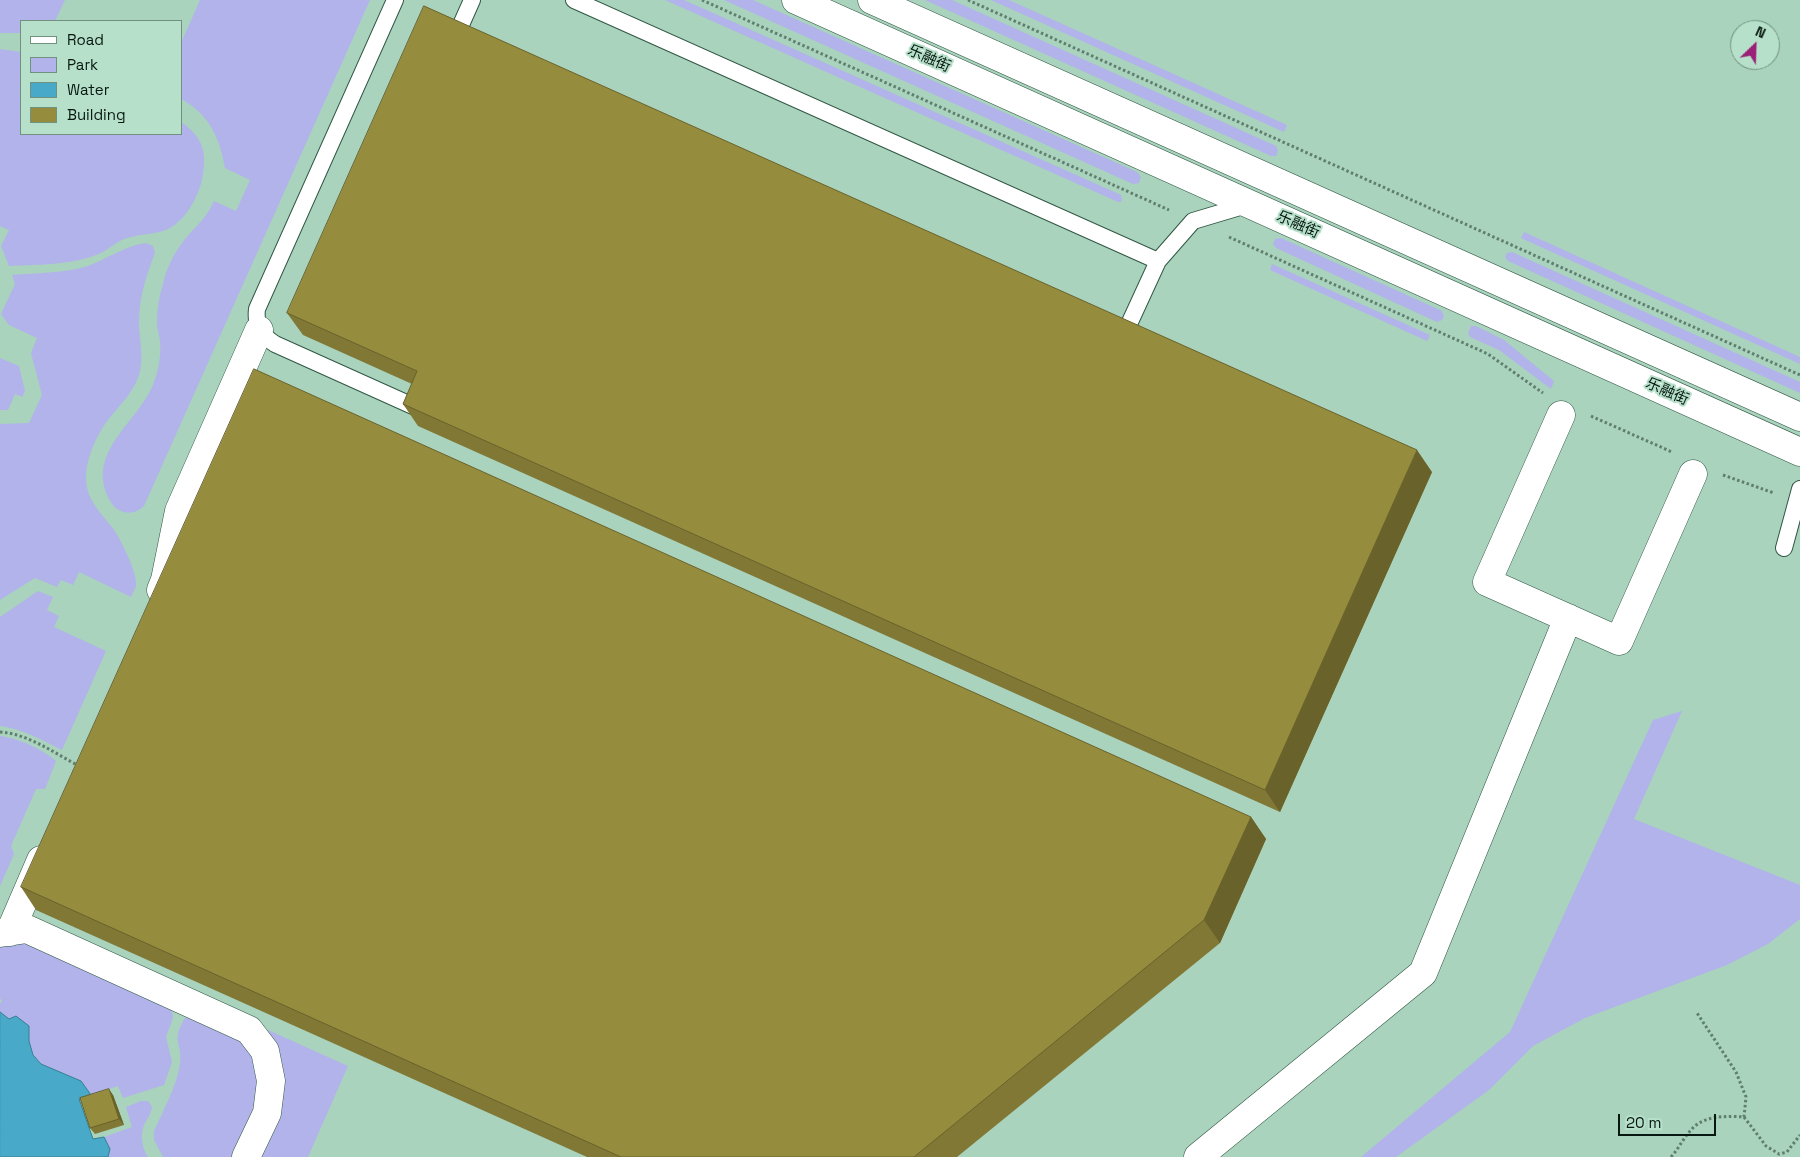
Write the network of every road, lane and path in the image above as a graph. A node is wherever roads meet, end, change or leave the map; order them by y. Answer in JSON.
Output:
{"nodes":[{"id":1,"x":395,"y":0,"type":"edge"},
{"id":2,"x":472,"y":0,"type":"edge"},
{"id":3,"x":574,"y":0,"type":"edge"},
{"id":4,"x":702,"y":0,"type":"edge"},
{"id":5,"x":796,"y":0,"type":"edge"},
{"id":6,"x":872,"y":0,"type":"edge"},
{"id":7,"x":968,"y":0,"type":"edge"},
{"id":8,"x":456,"y":36,"type":"edge"},
{"id":9,"x":1251,"y":204,"type":"junction"},
{"id":10,"x":1192,"y":221,"type":"junction"},
{"id":11,"x":1158,"y":261,"type":"junction"},
{"id":12,"x":259,"y":330,"type":"junction"},
{"id":13,"x":1124,"y":334,"type":"edge"},
{"id":14,"x":1800,"y":375,"type":"edge"},
{"id":15,"x":1564,"y":408,"type":"junction"},
{"id":16,"x":425,"y":411,"type":"edge"},
{"id":17,"x":1800,"y":417,"type":"edge"},
{"id":18,"x":1800,"y":452,"type":"edge"},
{"id":19,"x":1676,"y":454,"type":"dead end"},
{"id":20,"x":1693,"y":474,"type":"dead end"},
{"id":21,"x":1721,"y":474,"type":"dead end"},
{"id":22,"x":1798,"y":494,"type":"edge"},
{"id":23,"x":1784,"y":548,"type":"dead end"},
{"id":24,"x":149,"y":616,"type":"edge"},
{"id":25,"x":1568,"y":618,"type":"junction"},
{"id":26,"x":0,"y":732,"type":"edge"},
{"id":27,"x":82,"y":767,"type":"edge"},
{"id":28,"x":50,"y":840,"type":"edge"},
{"id":29,"x":5,"y":932,"type":"edge"},
{"id":30,"x":1697,"y":1013,"type":"dead end"},
{"id":31,"x":1744,"y":1117,"type":"junction"},
{"id":32,"x":1800,"y":1135,"type":"edge"},
{"id":33,"x":1778,"y":1155,"type":"edge"},
{"id":34,"x":246,"y":1157,"type":"edge"},
{"id":35,"x":1198,"y":1157,"type":"edge"},
{"id":36,"x":1671,"y":1157,"type":"edge"}],
"edges":[{"from":1,"to":12,"type":"lane"},
{"from":2,"to":8,"type":"lane"},
{"from":3,"to":11,"type":"lane"},
{"from":4,"to":10,"type":"path"},
{"from":5,"to":9,"type":"street","name":"乐融街"},
{"from":6,"to":17,"type":"street","name":"乐融街"},
{"from":7,"to":14,"type":"path"},
{"from":9,"to":10,"type":"lane"},
{"from":9,"to":18,"type":"street","name":"乐融街"},
{"from":10,"to":11,"type":"lane"},
{"from":10,"to":15,"type":"path"},
{"from":11,"to":13,"type":"lane"},
{"from":12,"to":16,"type":"lane"},
{"from":12,"to":24,"type":"street"},
{"from":15,"to":19,"type":"path"},
{"from":15,"to":25,"type":"street"},
{"from":20,"to":25,"type":"street"},
{"from":21,"to":22,"type":"path"},
{"from":22,"to":23,"type":"lane"},
{"from":25,"to":35,"type":"street"},
{"from":26,"to":27,"type":"path"},
{"from":28,"to":29,"type":"street"},
{"from":29,"to":34,"type":"street"},
{"from":30,"to":31,"type":"path"},
{"from":31,"to":33,"type":"path"},
{"from":31,"to":36,"type":"path"},
{"from":32,"to":33,"type":"path"}]}
